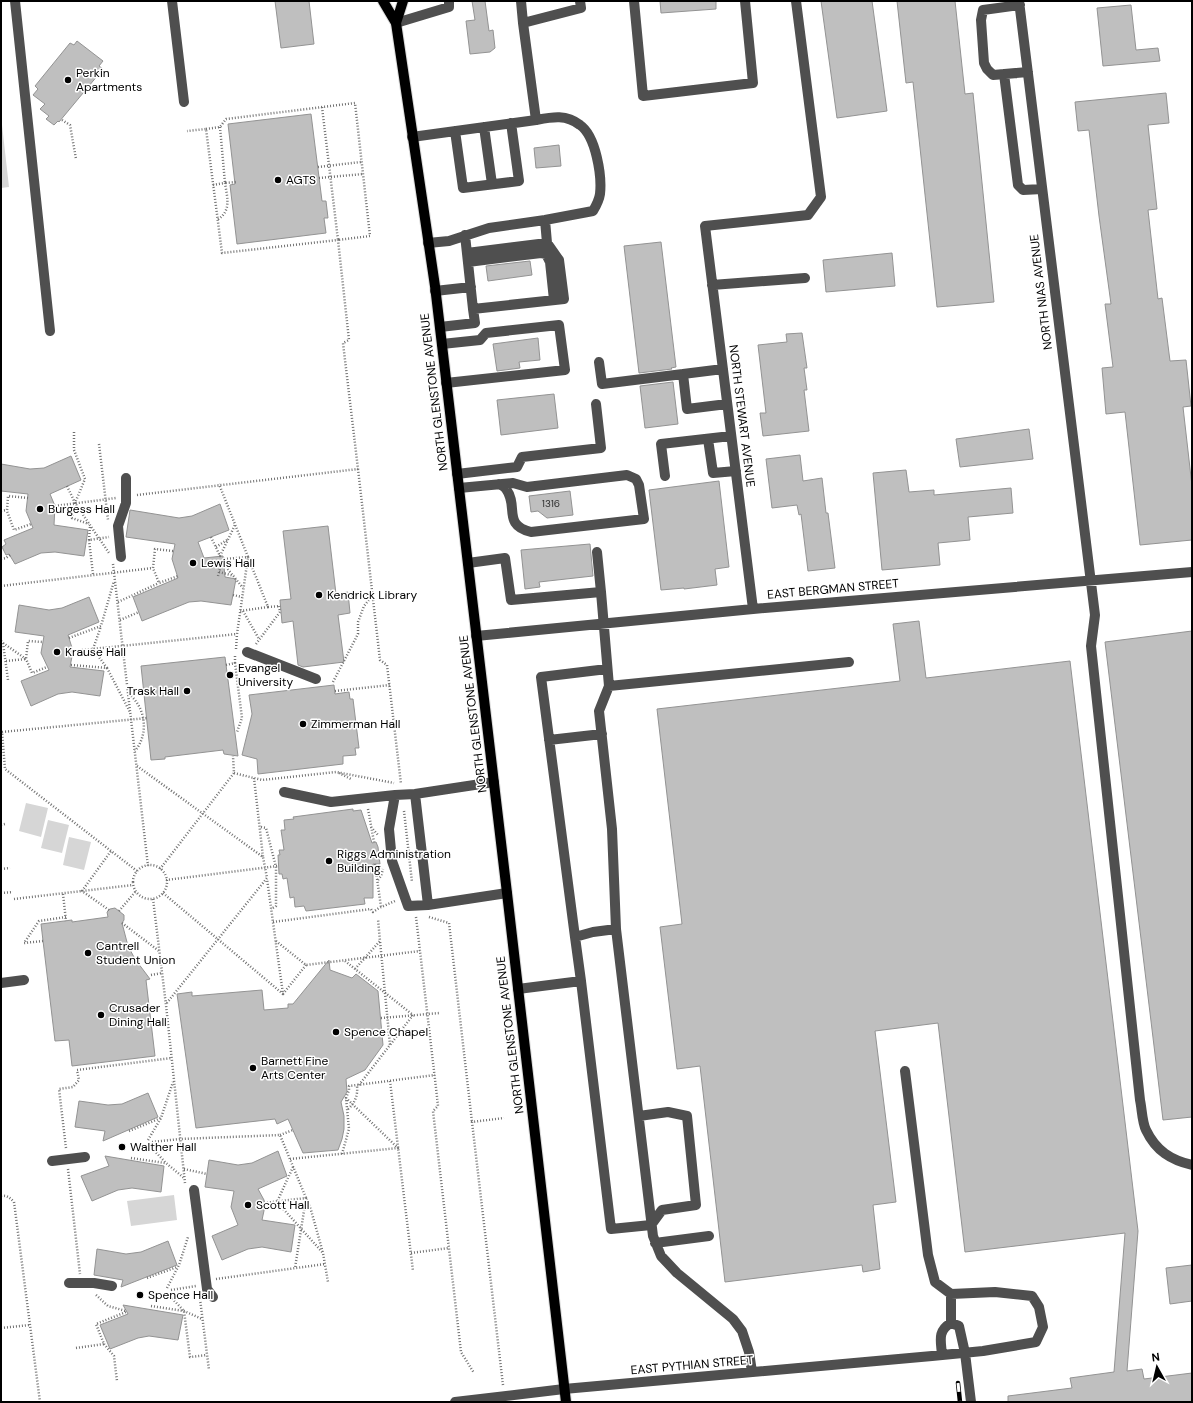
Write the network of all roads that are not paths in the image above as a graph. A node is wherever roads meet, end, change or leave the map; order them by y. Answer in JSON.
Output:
{"nodes":[{"id":1,"x":15,"y":1,"type":"edge"},
{"id":2,"x":172,"y":1,"type":"edge"},
{"id":3,"x":383,"y":1,"type":"edge"},
{"id":4,"x":403,"y":1,"type":"edge"},
{"id":5,"x":449,"y":1,"type":"edge"},
{"id":6,"x":521,"y":1,"type":"edge"},
{"id":7,"x":580,"y":1,"type":"edge"},
{"id":8,"x":634,"y":1,"type":"edge"},
{"id":9,"x":745,"y":1,"type":"edge"},
{"id":10,"x":796,"y":1,"type":"edge"},
{"id":11,"x":1020,"y":3,"type":"edge"},
{"id":12,"x":396,"y":23,"type":"junction"},
{"id":13,"x":523,"y":23,"type":"junction"},
{"id":14,"x":1028,"y":72,"type":"junction"},
{"id":15,"x":1004,"y":74,"type":"junction"},
{"id":16,"x":184,"y":102,"type":"dead end"},
{"id":17,"x":536,"y":120,"type":"junction"},
{"id":18,"x":511,"y":123,"type":"junction"},
{"id":19,"x":484,"y":127,"type":"junction"},
{"id":20,"x":455,"y":131,"type":"junction"},
{"id":21,"x":412,"y":136,"type":"junction"},
{"id":22,"x":492,"y":184,"type":"junction"},
{"id":23,"x":1042,"y":188,"type":"junction"},
{"id":24,"x":545,"y":220,"type":"junction"},
{"id":25,"x":465,"y":236,"type":"junction"},
{"id":26,"x":428,"y":243,"type":"junction"},
{"id":27,"x":547,"y":243,"type":"junction"},
{"id":28,"x":467,"y":257,"type":"junction"},
{"id":29,"x":805,"y":278,"type":"dead end"},
{"id":30,"x":712,"y":285,"type":"junction"},
{"id":31,"x":471,"y":287,"type":"junction"},
{"id":32,"x":436,"y":291,"type":"junction"},
{"id":33,"x":554,"y":300,"type":"junction"},
{"id":34,"x":473,"y":309,"type":"junction"},
{"id":35,"x":440,"y":327,"type":"junction"},
{"id":36,"x":50,"y":331,"type":"dead end"},
{"id":37,"x":442,"y":344,"type":"junction"},
{"id":38,"x":599,"y":362,"type":"dead end"},
{"id":39,"x":723,"y":369,"type":"junction"},
{"id":40,"x":683,"y":374,"type":"junction"},
{"id":41,"x":446,"y":383,"type":"junction"},
{"id":42,"x":596,"y":404,"type":"dead end"},
{"id":43,"x":727,"y":404,"type":"junction"},
{"id":44,"x":731,"y":436,"type":"junction"},
{"id":45,"x":708,"y":439,"type":"junction"},
{"id":46,"x":736,"y":471,"type":"junction"},
{"id":47,"x":457,"y":474,"type":"junction"},
{"id":48,"x":665,"y":476,"type":"dead end"},
{"id":49,"x":126,"y":478,"type":"dead end"},
{"id":50,"x":499,"y":484,"type":"junction"},
{"id":51,"x":459,"y":488,"type":"junction"},
{"id":52,"x":597,"y":552,"type":"dead end"},
{"id":53,"x":117,"y":558,"type":"road end"},
{"id":54,"x":468,"y":563,"type":"junction"},
{"id":55,"x":1192,"y":572,"type":"edge"},
{"id":56,"x":1089,"y":580,"type":"junction"},
{"id":57,"x":601,"y":592,"type":"junction"},
{"id":58,"x":753,"y":609,"type":"junction"},
{"id":59,"x":604,"y":624,"type":"junction"},
{"id":60,"x":476,"y":636,"type":"junction"},
{"id":61,"x":247,"y":652,"type":"road end"},
{"id":62,"x":849,"y":662,"type":"dead end"},
{"id":63,"x":607,"y":669,"type":"junction"},
{"id":64,"x":316,"y":679,"type":"dead end"},
{"id":65,"x":608,"y":686,"type":"junction"},
{"id":66,"x":602,"y":734,"type":"junction"},
{"id":67,"x":549,"y":740,"type":"junction"},
{"id":68,"x":494,"y":782,"type":"junction"},
{"id":69,"x":399,"y":791,"type":"junction"},
{"id":70,"x":284,"y":792,"type":"dead end"},
{"id":71,"x":415,"y":794,"type":"junction"},
{"id":72,"x":507,"y":893,"type":"junction"},
{"id":73,"x":428,"y":905,"type":"junction"},
{"id":74,"x":616,"y":929,"type":"junction"},
{"id":75,"x":575,"y":936,"type":"junction"},
{"id":76,"x":24,"y":980,"type":"dead end"},
{"id":77,"x":581,"y":981,"type":"junction"},
{"id":78,"x":1,"y":983,"type":"edge"},
{"id":79,"x":518,"y":988,"type":"junction"},
{"id":80,"x":905,"y":1071,"type":"dead end"},
{"id":81,"x":639,"y":1116,"type":"junction"},
{"id":82,"x":85,"y":1157,"type":"dead end"},
{"id":83,"x":52,"y":1161,"type":"dead end"},
{"id":84,"x":1192,"y":1165,"type":"edge"},
{"id":85,"x":190,"y":1188,"type":"road end"},
{"id":86,"x":651,"y":1225,"type":"junction"},
{"id":87,"x":709,"y":1236,"type":"dead end"},
{"id":88,"x":655,"y":1243,"type":"junction"},
{"id":89,"x":69,"y":1283,"type":"dead end"},
{"id":90,"x":112,"y":1286,"type":"dead end"},
{"id":91,"x":951,"y":1294,"type":"junction"},
{"id":92,"x":213,"y":1296,"type":"dead end"},
{"id":93,"x":951,"y":1323,"type":"junction"},
{"id":94,"x":965,"y":1353,"type":"junction"},
{"id":95,"x":937,"y":1356,"type":"junction"},
{"id":96,"x":752,"y":1372,"type":"junction"},
{"id":97,"x":564,"y":1389,"type":"junction"},
{"id":98,"x":455,"y":1402,"type":"edge"},
{"id":99,"x":566,"y":1402,"type":"edge"},
{"id":100,"x":971,"y":1402,"type":"edge"}],
"edges":[{"from":1,"to":36,"type":"street"},
{"from":2,"to":16,"type":"street"},
{"from":3,"to":12,"type":"main road","name":"NORTH GLENSTONE AVENUE"},
{"from":4,"to":12,"type":"main road","name":"NORTH GLENSTONE AVENUE"},
{"from":5,"to":12,"type":"street"},
{"from":6,"to":13,"type":"street"},
{"from":7,"to":13,"type":"street"},
{"from":8,"to":9,"type":"street"},
{"from":10,"to":30,"type":"street","name":"NORTH STEWART AVENUE"},
{"from":11,"to":14,"type":"street","name":"NORTH NIAS AVENUE"},
{"from":11,"to":15,"type":"street"},
{"from":12,"to":21,"type":"main road","name":"NORTH GLENSTONE AVENUE"},
{"from":13,"to":17,"type":"street"},
{"from":14,"to":15,"type":"street"},
{"from":14,"to":23,"type":"street","name":"NORTH NIAS AVENUE"},
{"from":15,"to":23,"type":"street"},
{"from":17,"to":18,"type":"street"},
{"from":17,"to":24,"type":"street"},
{"from":18,"to":19,"type":"street"},
{"from":18,"to":22,"type":"street"},
{"from":19,"to":20,"type":"street"},
{"from":19,"to":22,"type":"street"},
{"from":20,"to":21,"type":"street"},
{"from":20,"to":22,"type":"street"},
{"from":21,"to":26,"type":"main road","name":"NORTH GLENSTONE AVENUE"},
{"from":23,"to":56,"type":"street","name":"NORTH NIAS AVENUE"},
{"from":24,"to":25,"type":"street"},
{"from":24,"to":27,"type":"street"},
{"from":25,"to":26,"type":"street"},
{"from":25,"to":28,"type":"street"},
{"from":26,"to":32,"type":"main road","name":"NORTH GLENSTONE AVENUE"},
{"from":27,"to":28,"type":"street"},
{"from":27,"to":33,"type":"street"},
{"from":28,"to":31,"type":"street"},
{"from":28,"to":33,"type":"street"},
{"from":29,"to":30,"type":"street"},
{"from":30,"to":39,"type":"street","name":"NORTH STEWART AVENUE"},
{"from":31,"to":32,"type":"street"},
{"from":31,"to":34,"type":"street"},
{"from":32,"to":35,"type":"main road","name":"NORTH GLENSTONE AVENUE"},
{"from":33,"to":34,"type":"street"},
{"from":34,"to":35,"type":"street"},
{"from":35,"to":37,"type":"main road","name":"NORTH GLENSTONE AVENUE"},
{"from":37,"to":41,"type":"main road","name":"NORTH GLENSTONE AVENUE"},
{"from":37,"to":41,"type":"street"},
{"from":38,"to":40,"type":"street"},
{"from":39,"to":40,"type":"street"},
{"from":39,"to":43,"type":"street","name":"NORTH STEWART AVENUE"},
{"from":40,"to":43,"type":"street"},
{"from":41,"to":47,"type":"main road","name":"NORTH GLENSTONE AVENUE"},
{"from":42,"to":47,"type":"street"},
{"from":43,"to":44,"type":"street","name":"NORTH STEWART AVENUE"},
{"from":44,"to":45,"type":"street"},
{"from":44,"to":46,"type":"street","name":"NORTH STEWART AVENUE"},
{"from":45,"to":46,"type":"street"},
{"from":45,"to":48,"type":"street"},
{"from":46,"to":58,"type":"street","name":"NORTH STEWART AVENUE"},
{"from":47,"to":51,"type":"main road","name":"NORTH GLENSTONE AVENUE"},
{"from":49,"to":53,"type":"street"},
{"from":50,"to":50,"type":"street"},
{"from":50,"to":51,"type":"street"},
{"from":51,"to":54,"type":"main road","name":"NORTH GLENSTONE AVENUE"},
{"from":52,"to":57,"type":"street"},
{"from":54,"to":57,"type":"street"},
{"from":54,"to":60,"type":"main road","name":"NORTH GLENSTONE AVENUE"},
{"from":55,"to":56,"type":"street","name":"EAST BERGMAN STREET"},
{"from":56,"to":58,"type":"street","name":"EAST BERGMAN STREET"},
{"from":56,"to":84,"type":"street","name":"NORTH NIAS AVENUE"},
{"from":57,"to":59,"type":"street"},
{"from":58,"to":59,"type":"street","name":"EAST BERGMAN STREET"},
{"from":59,"to":60,"type":"street","name":"EAST BERGMAN STREET"},
{"from":59,"to":63,"type":"street"},
{"from":60,"to":68,"type":"main road","name":"NORTH GLENSTONE AVENUE"},
{"from":61,"to":64,"type":"street"},
{"from":62,"to":65,"type":"street"},
{"from":63,"to":65,"type":"street"},
{"from":63,"to":67,"type":"street"},
{"from":65,"to":66,"type":"street"},
{"from":66,"to":67,"type":"street"},
{"from":66,"to":74,"type":"street"},
{"from":67,"to":75,"type":"street"},
{"from":68,"to":71,"type":"street"},
{"from":68,"to":72,"type":"main road","name":"NORTH GLENSTONE AVENUE"},
{"from":69,"to":70,"type":"street"},
{"from":69,"to":71,"type":"street"},
{"from":69,"to":73,"type":"street"},
{"from":71,"to":73,"type":"street"},
{"from":72,"to":73,"type":"street"},
{"from":72,"to":79,"type":"main road","name":"NORTH GLENSTONE AVENUE"},
{"from":74,"to":75,"type":"street"},
{"from":74,"to":81,"type":"street"},
{"from":75,"to":77,"type":"street"},
{"from":76,"to":78,"type":"street"},
{"from":77,"to":79,"type":"street"},
{"from":77,"to":86,"type":"street"},
{"from":79,"to":97,"type":"main road","name":"NORTH GLENSTONE AVENUE"},
{"from":80,"to":91,"type":"street"},
{"from":81,"to":86,"type":"street"},
{"from":81,"to":86,"type":"street"},
{"from":82,"to":83,"type":"street"},
{"from":85,"to":92,"type":"street"},
{"from":86,"to":88,"type":"street"},
{"from":87,"to":88,"type":"street"},
{"from":88,"to":96,"type":"street"},
{"from":89,"to":90,"type":"street"},
{"from":91,"to":93,"type":"street"},
{"from":91,"to":94,"type":"street","name":"EAST PYTHIAN STREET"},
{"from":93,"to":94,"type":"street"},
{"from":93,"to":95,"type":"street"},
{"from":94,"to":95,"type":"street","name":"EAST PYTHIAN STREET"},
{"from":94,"to":100,"type":"street"},
{"from":95,"to":96,"type":"street","name":"EAST PYTHIAN STREET"},
{"from":96,"to":97,"type":"street","name":"EAST PYTHIAN STREET"},
{"from":97,"to":98,"type":"street","name":"EAST PYTHIAN STREET"},
{"from":97,"to":99,"type":"main road","name":"NORTH GLENSTONE AVENUE"}]}
